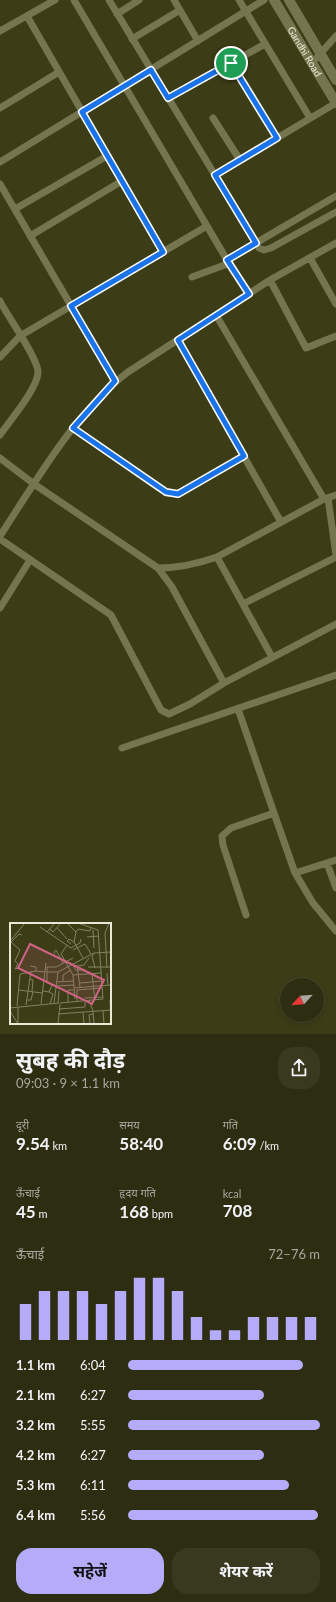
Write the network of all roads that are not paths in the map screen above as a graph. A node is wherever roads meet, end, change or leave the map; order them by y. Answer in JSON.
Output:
{"nodes":[{"id":1,"x":54,"y":0,"type":"edge"},
{"id":2,"x":74,"y":0,"type":"edge"},
{"id":3,"x":109,"y":0,"type":"edge"},
{"id":4,"x":140,"y":0,"type":"edge"},
{"id":5,"x":174,"y":0,"type":"edge"},
{"id":6,"x":239,"y":0,"type":"edge"},
{"id":7,"x":264,"y":0,"type":"edge"},
{"id":8,"x":274,"y":0,"type":"edge"},
{"id":9,"x":289,"y":0,"type":"edge"},
{"id":10,"x":180,"y":10,"type":"junction"},
{"id":11,"x":246,"y":11,"type":"junction"},
{"id":12,"x":117,"y":14,"type":"junction"},
{"id":13,"x":26,"y":16,"type":"junction"},
{"id":14,"x":0,"y":31,"type":"edge"},
{"id":15,"x":336,"y":36,"type":"edge"},
{"id":16,"x":132,"y":39,"type":"junction"},
{"id":17,"x":198,"y":41,"type":"junction"},
{"id":18,"x":265,"y":44,"type":"junction"},
{"id":19,"x":321,"y":54,"type":"junction"},
{"id":20,"x":231,"y":63,"type":"junction"},
{"id":21,"x":312,"y":63,"type":"junction"},
{"id":22,"x":151,"y":70,"type":"junction"},
{"id":23,"x":59,"y":72,"type":"junction"},
{"id":24,"x":336,"y":80,"type":"edge"},
{"id":25,"x":124,"y":86,"type":"junction"},
{"id":26,"x":168,"y":98,"type":"junction"},
{"id":27,"x":336,"y":103,"type":"edge"},
{"id":28,"x":0,"y":108,"type":"edge"},
{"id":29,"x":82,"y":112,"type":"junction"},
{"id":30,"x":213,"y":118,"type":"dead end"},
{"id":31,"x":310,"y":118,"type":"junction"},
{"id":32,"x":277,"y":138,"type":"junction"},
{"id":33,"x":107,"y":156,"type":"junction"},
{"id":34,"x":240,"y":160,"type":"junction"},
{"id":35,"x":0,"y":162,"type":"edge"},
{"id":36,"x":215,"y":175,"type":"junction"},
{"id":37,"x":122,"y":181,"type":"junction"},
{"id":38,"x":0,"y":184,"type":"edge"},
{"id":39,"x":336,"y":196,"type":"edge"},
{"id":40,"x":15,"y":209,"type":"junction"},
{"id":41,"x":336,"y":212,"type":"edge"},
{"id":42,"x":207,"y":226,"type":"junction"},
{"id":43,"x":30,"y":236,"type":"junction"},
{"id":44,"x":256,"y":243,"type":"junction"},
{"id":45,"x":336,"y":243,"type":"edge"},
{"id":46,"x":163,"y":252,"type":"junction"},
{"id":47,"x":310,"y":258,"type":"junction"},
{"id":48,"x":228,"y":262,"type":"junction"},
{"id":49,"x":192,"y":277,"type":"dead end"},
{"id":50,"x":270,"y":280,"type":"junction"},
{"id":51,"x":249,"y":294,"type":"junction"},
{"id":52,"x":0,"y":301,"type":"edge"},
{"id":53,"x":336,"y":304,"type":"edge"},
{"id":54,"x":71,"y":306,"type":"junction"},
{"id":55,"x":216,"y":315,"type":"junction"},
{"id":56,"x":20,"y":336,"type":"junction"},
{"id":57,"x":336,"y":336,"type":"edge"},
{"id":58,"x":178,"y":340,"type":"junction"},
{"id":59,"x":0,"y":357,"type":"edge"},
{"id":60,"x":115,"y":381,"type":"junction"},
{"id":61,"x":73,"y":428,"type":"junction"},
{"id":62,"x":0,"y":435,"type":"edge"},
{"id":63,"x":244,"y":456,"type":"junction"},
{"id":64,"x":0,"y":458,"type":"edge"},
{"id":65,"x":34,"y":484,"type":"junction"},
{"id":66,"x":336,"y":495,"type":"edge"},
{"id":67,"x":326,"y":498,"type":"junction"},
{"id":68,"x":281,"y":522,"type":"junction"},
{"id":69,"x":0,"y":538,"type":"edge"},
{"id":70,"x":336,"y":556,"type":"edge"},
{"id":71,"x":217,"y":557,"type":"junction"},
{"id":72,"x":30,"y":560,"type":"junction"},
{"id":73,"x":158,"y":568,"type":"junction"},
{"id":74,"x":243,"y":604,"type":"junction"},
{"id":75,"x":0,"y":608,"type":"edge"},
{"id":76,"x":336,"y":624,"type":"edge"},
{"id":77,"x":272,"y":657,"type":"junction"},
{"id":78,"x":336,"y":675,"type":"edge"},
{"id":79,"x":224,"y":683,"type":"junction"},
{"id":80,"x":238,"y":709,"type":"junction"},
{"id":81,"x":122,"y":748,"type":"dead end"},
{"id":82,"x":274,"y":813,"type":"junction"},
{"id":83,"x":336,"y":860,"type":"edge"},
{"id":84,"x":327,"y":863,"type":"junction"},
{"id":85,"x":295,"y":873,"type":"junction"},
{"id":86,"x":336,"y":888,"type":"edge"},
{"id":87,"x":246,"y":915,"type":"dead end"},
{"id":88,"x":336,"y":931,"type":"edge"}],
"edges":[{"from":1,"to":13,"type":"street"},
{"from":2,"to":25,"type":"street"},
{"from":3,"to":12,"type":"street"},
{"from":4,"to":12,"type":"street"},
{"from":5,"to":10,"type":"street"},
{"from":6,"to":11,"type":"street"},
{"from":7,"to":11,"type":"street"},
{"from":8,"to":21,"type":"main road","name":"Gandhi Road"},
{"from":9,"to":19,"type":"main road","name":"Gandhi Road"},
{"from":10,"to":16,"type":"street"},
{"from":10,"to":17,"type":"street"},
{"from":11,"to":17,"type":"street"},
{"from":11,"to":18,"type":"street"},
{"from":12,"to":16,"type":"street"},
{"from":13,"to":14,"type":"street"},
{"from":13,"to":23,"type":"street"},
{"from":15,"to":19,"type":"street"},
{"from":16,"to":22,"type":"street"},
{"from":17,"to":22,"type":"street"},
{"from":18,"to":20,"type":"street"},
{"from":18,"to":31,"type":"street"},
{"from":19,"to":21,"type":"street"},
{"from":19,"to":24,"type":"main road","name":"Gandhi Road"},
{"from":20,"to":26,"type":"street"},
{"from":20,"to":32,"type":"street"},
{"from":21,"to":27,"type":"main road","name":"Gandhi Road"},
{"from":22,"to":25,"type":"street"},
{"from":22,"to":26,"type":"street"},
{"from":23,"to":28,"type":"street"},
{"from":23,"to":29,"type":"street"},
{"from":25,"to":29,"type":"street"},
{"from":25,"to":42,"type":"street"},
{"from":26,"to":36,"type":"street"},
{"from":27,"to":31,"type":"street"},
{"from":29,"to":33,"type":"street"},
{"from":29,"to":35,"type":"street"},
{"from":30,"to":34,"type":"street"},
{"from":31,"to":32,"type":"street"},
{"from":32,"to":34,"type":"street"},
{"from":33,"to":37,"type":"street"},
{"from":33,"to":40,"type":"street"},
{"from":34,"to":36,"type":"street"},
{"from":36,"to":44,"type":"street"},
{"from":37,"to":43,"type":"street"},
{"from":37,"to":46,"type":"street"},
{"from":38,"to":40,"type":"street"},
{"from":39,"to":44,"type":"street"},
{"from":40,"to":43,"type":"street"},
{"from":41,"to":44,"type":"street"},
{"from":42,"to":46,"type":"street"},
{"from":42,"to":48,"type":"street"},
{"from":43,"to":54,"type":"street"},
{"from":44,"to":48,"type":"street"},
{"from":45,"to":47,"type":"street"},
{"from":46,"to":54,"type":"street"},
{"from":47,"to":50,"type":"street"},
{"from":47,"to":53,"type":"street"},
{"from":48,"to":49,"type":"street"},
{"from":48,"to":51,"type":"street"},
{"from":50,"to":51,"type":"street"},
{"from":50,"to":57,"type":"street"},
{"from":51,"to":55,"type":"street"},
{"from":52,"to":56,"type":"street"},
{"from":54,"to":56,"type":"street"},
{"from":54,"to":60,"type":"street"},
{"from":55,"to":58,"type":"street"},
{"from":55,"to":67,"type":"street"},
{"from":56,"to":59,"type":"street"},
{"from":56,"to":62,"type":"street"},
{"from":58,"to":60,"type":"street"},
{"from":58,"to":63,"type":"street"},
{"from":60,"to":61,"type":"street"},
{"from":61,"to":63,"type":"street"},
{"from":61,"to":65,"type":"street"},
{"from":63,"to":68,"type":"street"},
{"from":64,"to":65,"type":"street"},
{"from":65,"to":69,"type":"street"},
{"from":65,"to":73,"type":"street"},
{"from":66,"to":67,"type":"street"},
{"from":67,"to":68,"type":"street"},
{"from":67,"to":70,"type":"street"},
{"from":68,"to":71,"type":"street"},
{"from":69,"to":72,"type":"street"},
{"from":70,"to":74,"type":"street"},
{"from":71,"to":73,"type":"street"},
{"from":71,"to":74,"type":"street"},
{"from":72,"to":75,"type":"street"},
{"from":72,"to":79,"type":"street"},
{"from":73,"to":79,"type":"street"},
{"from":74,"to":77,"type":"street"},
{"from":76,"to":77,"type":"street"},
{"from":77,"to":79,"type":"street"},
{"from":78,"to":80,"type":"street"},
{"from":80,"to":81,"type":"street"},
{"from":80,"to":82,"type":"street"},
{"from":82,"to":85,"type":"street"},
{"from":82,"to":87,"type":"street"},
{"from":83,"to":84,"type":"street"},
{"from":84,"to":85,"type":"street"},
{"from":84,"to":86,"type":"street"},
{"from":85,"to":88,"type":"street"}]}
